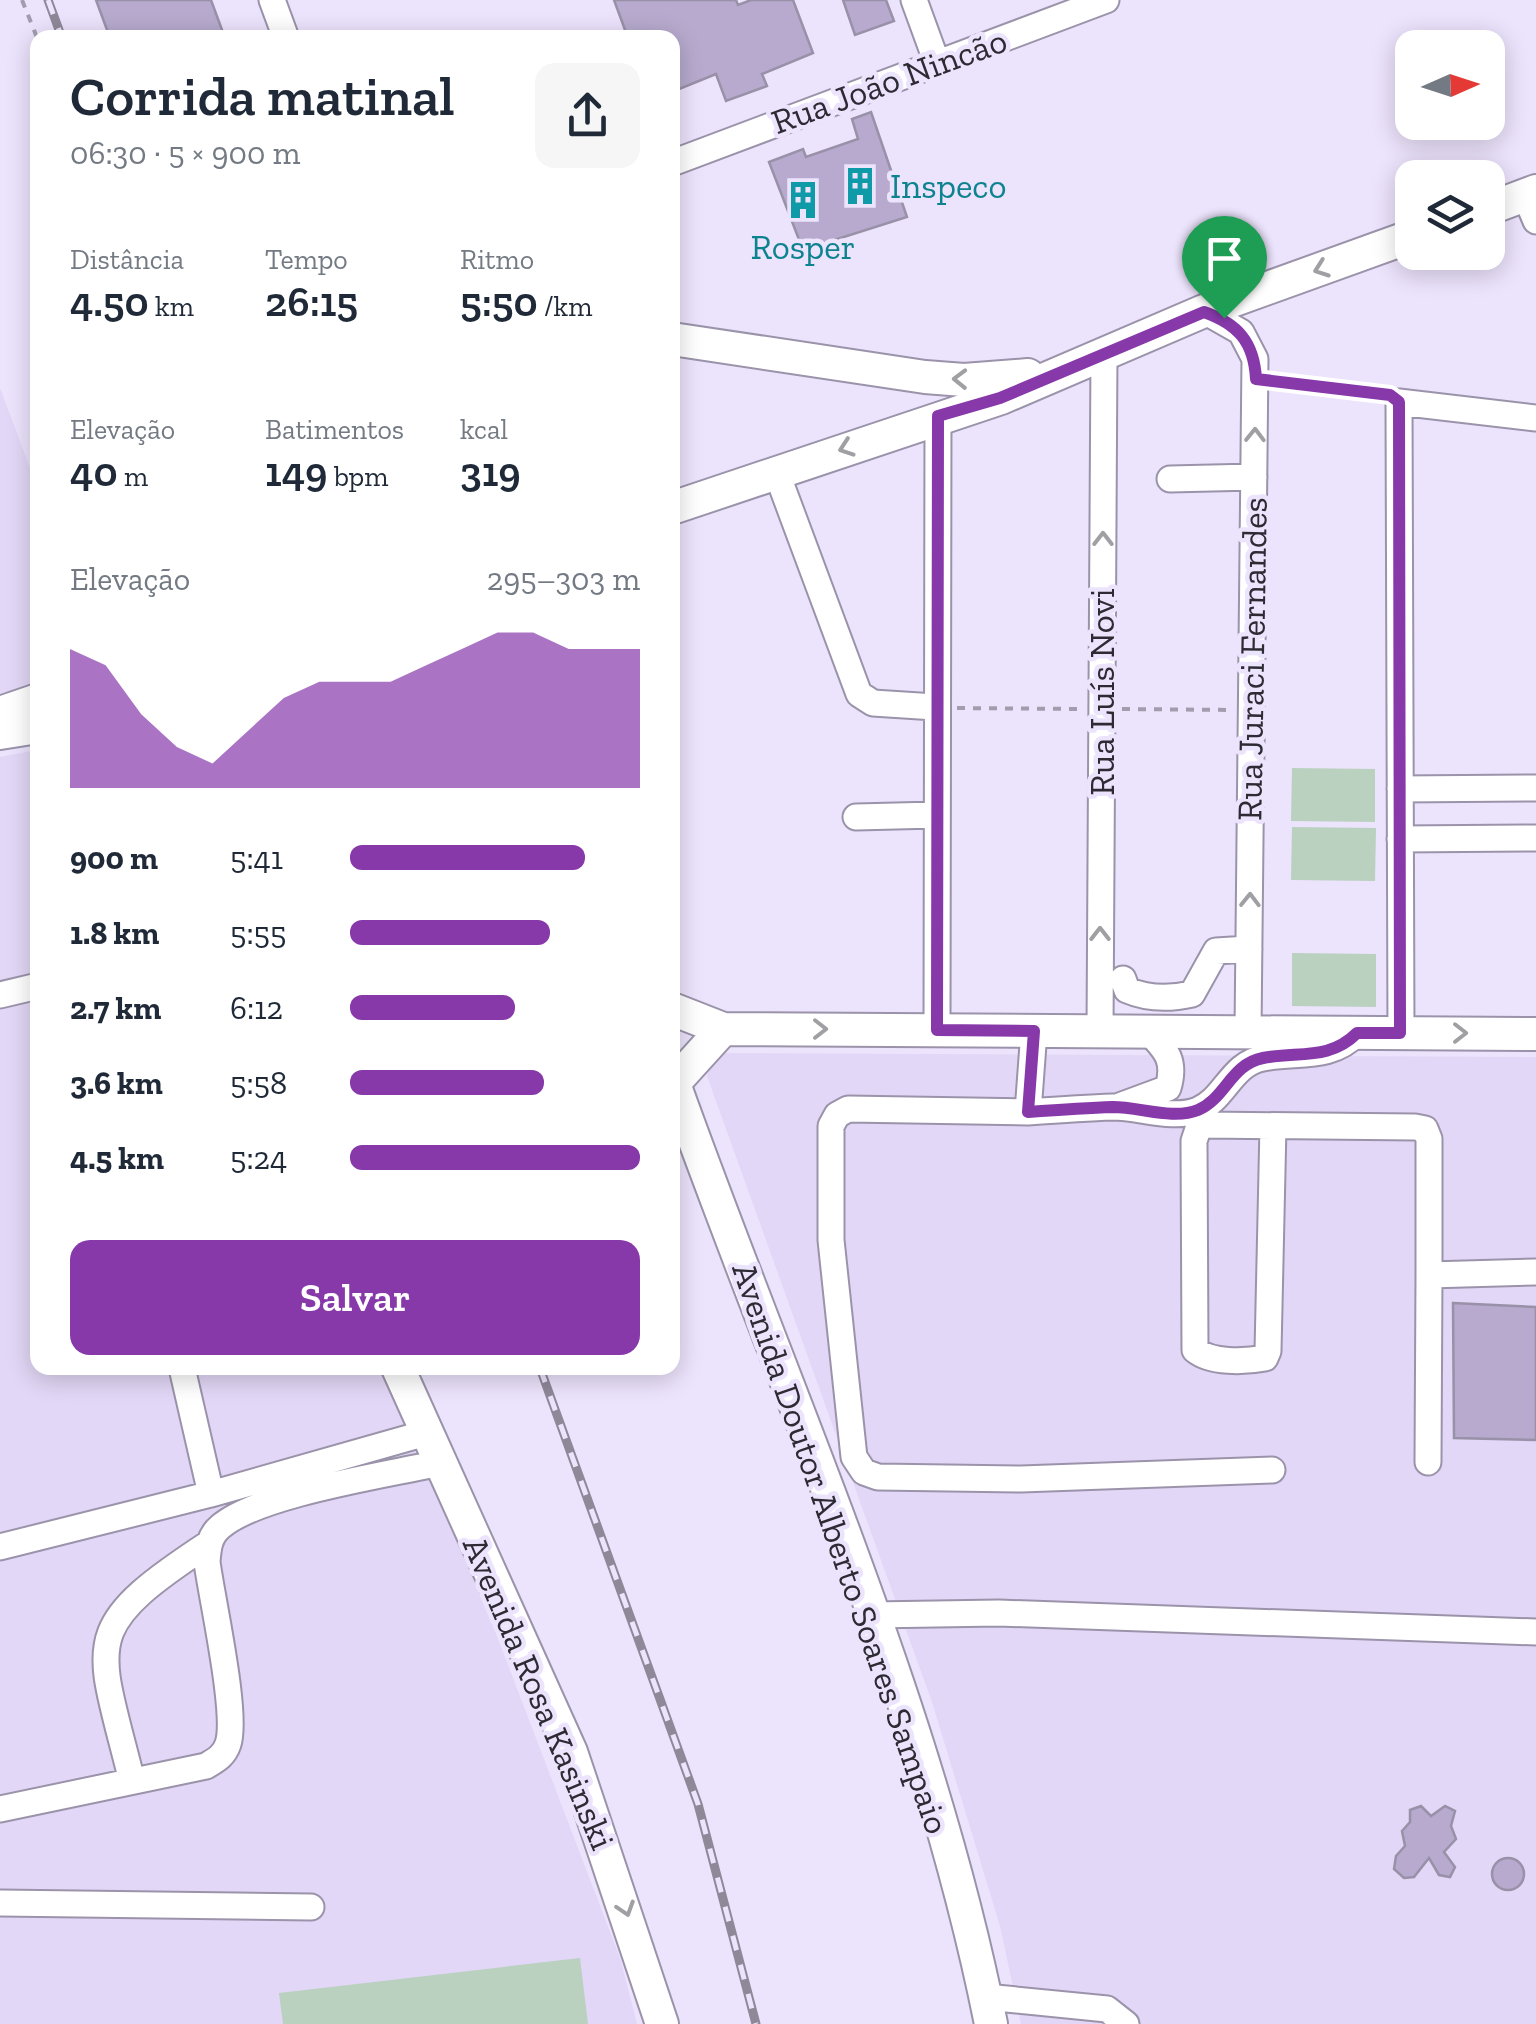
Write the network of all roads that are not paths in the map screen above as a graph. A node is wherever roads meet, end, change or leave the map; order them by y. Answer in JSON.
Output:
{"nodes":[{"id":1,"x":272,"y":0,"type":"edge"},
{"id":2,"x":914,"y":0,"type":"edge"},
{"id":3,"x":1106,"y":0,"type":"edge"},
{"id":4,"x":283,"y":30,"type":"edge"},
{"id":5,"x":937,"y":63,"type":"junction"},
{"id":6,"x":680,"y":159,"type":"edge"},
{"id":7,"x":1532,"y":202,"type":"edge"},
{"id":8,"x":1505,"y":206,"type":"edge"},
{"id":9,"x":1395,"y":242,"type":"edge"},
{"id":10,"x":1204,"y":312,"type":"junction"},
{"id":11,"x":680,"y":340,"type":"edge"},
{"id":12,"x":1104,"y":353,"type":"junction"},
{"id":13,"x":1057,"y":372,"type":"junction"},
{"id":14,"x":938,"y":416,"type":"junction"},
{"id":15,"x":1536,"y":418,"type":"edge"},
{"id":16,"x":776,"y":471,"type":"junction"},
{"id":17,"x":1254,"y":477,"type":"junction"},
{"id":18,"x":1170,"y":479,"type":"dead end"},
{"id":19,"x":680,"y":505,"type":"edge"},
{"id":20,"x":30,"y":703,"type":"edge"},
{"id":21,"x":935,"y":707,"type":"junction"},
{"id":22,"x":0,"y":713,"type":"edge"},
{"id":23,"x":30,"y":728,"type":"edge"},
{"id":24,"x":0,"y":733,"type":"edge"},
{"id":25,"x":1536,"y":788,"type":"edge"},
{"id":26,"x":1400,"y":789,"type":"junction"},
{"id":27,"x":936,"y":815,"type":"junction"},
{"id":28,"x":856,"y":817,"type":"dead end"},
{"id":29,"x":1536,"y":838,"type":"edge"},
{"id":30,"x":1400,"y":840,"type":"junction"},
{"id":31,"x":1249,"y":949,"type":"junction"},
{"id":32,"x":1123,"y":979,"type":"dead end"},
{"id":33,"x":30,"y":988,"type":"edge"},
{"id":34,"x":0,"y":994,"type":"edge"},
{"id":35,"x":680,"y":1012,"type":"edge"},
{"id":36,"x":722,"y":1029,"type":"junction"},
{"id":37,"x":937,"y":1030,"type":"junction"},
{"id":38,"x":1034,"y":1031,"type":"junction"},
{"id":39,"x":1100,"y":1031,"type":"junction"},
{"id":40,"x":1148,"y":1032,"type":"junction"},
{"id":41,"x":1248,"y":1032,"type":"junction"},
{"id":42,"x":1357,"y":1033,"type":"junction"},
{"id":43,"x":1400,"y":1033,"type":"junction"},
{"id":44,"x":1536,"y":1034,"type":"edge"},
{"id":45,"x":680,"y":1074,"type":"edge"},
{"id":46,"x":680,"y":1097,"type":"edge"},
{"id":47,"x":1117,"y":1107,"type":"junction"},
{"id":48,"x":1028,"y":1112,"type":"junction"},
{"id":49,"x":1273,"y":1126,"type":"junction"},
{"id":50,"x":1536,"y":1272,"type":"edge"},
{"id":51,"x":1429,"y":1275,"type":"junction"},
{"id":52,"x":184,"y":1375,"type":"edge"},
{"id":53,"x":401,"y":1375,"type":"edge"},
{"id":54,"x":432,"y":1448,"type":"junction"},
{"id":55,"x":854,"y":1456,"type":"junction"},
{"id":56,"x":1428,"y":1462,"type":"dead end"},
{"id":57,"x":814,"y":1464,"type":"junction"},
{"id":58,"x":1272,"y":1470,"type":"dead end"},
{"id":59,"x":210,"y":1494,"type":"junction"},
{"id":60,"x":208,"y":1544,"type":"junction"},
{"id":61,"x":0,"y":1547,"type":"edge"},
{"id":62,"x":872,"y":1615,"type":"junction"},
{"id":63,"x":1536,"y":1632,"type":"edge"},
{"id":64,"x":132,"y":1781,"type":"junction"},
{"id":65,"x":0,"y":1809,"type":"edge"},
{"id":66,"x":0,"y":1903,"type":"edge"},
{"id":67,"x":311,"y":1908,"type":"dead end"},
{"id":68,"x":988,"y":2010,"type":"edge"},
{"id":69,"x":662,"y":2024,"type":"edge"},
{"id":70,"x":1126,"y":2024,"type":"edge"}],
"edges":[{"from":1,"to":4,"type":"street"},
{"from":2,"to":5,"type":"street"},
{"from":3,"to":5,"type":"street","name":"Rua João Nincão"},
{"from":5,"to":6,"type":"street","name":"Rua João Nincão"},
{"from":7,"to":8,"type":"main road"},
{"from":9,"to":10,"type":"main road","one_way":true},
{"from":10,"to":12,"type":"main road"},
{"from":17,"to":10,"type":"street","name":"Rua Juraci Fernandes","one_way":true},
{"from":13,"to":11,"type":"main road","one_way":true},
{"from":12,"to":13,"type":"main road"},
{"from":39,"to":12,"type":"street","name":"Rua Luís Novi","one_way":true},
{"from":13,"to":14,"type":"main road"},
{"from":14,"to":16,"type":"main road","one_way":true},
{"from":14,"to":21,"type":"street"},
{"from":15,"to":26,"type":"street"},
{"from":16,"to":19,"type":"main road"},
{"from":16,"to":21,"type":"street"},
{"from":17,"to":18,"type":"street"},
{"from":31,"to":17,"type":"street","name":"Rua Juraci Fernandes","one_way":true},
{"from":20,"to":22,"type":"main road"},
{"from":21,"to":27,"type":"street"},
{"from":23,"to":24,"type":"main road"},
{"from":25,"to":26,"type":"street"},
{"from":26,"to":30,"type":"street"},
{"from":27,"to":28,"type":"street"},
{"from":27,"to":37,"type":"street"},
{"from":29,"to":30,"type":"street"},
{"from":30,"to":43,"type":"street"},
{"from":31,"to":32,"type":"street"},
{"from":31,"to":41,"type":"street","name":"Rua Juraci Fernandes"},
{"from":33,"to":34,"type":"street"},
{"from":35,"to":36,"type":"main road"},
{"from":36,"to":37,"type":"main road","one_way":true},
{"from":36,"to":45,"type":"main road"},
{"from":37,"to":38,"type":"main road"},
{"from":38,"to":39,"type":"main road"},
{"from":38,"to":48,"type":"street"},
{"from":39,"to":40,"type":"main road"},
{"from":40,"to":41,"type":"main road"},
{"from":40,"to":47,"type":"street"},
{"from":41,"to":42,"type":"main road"},
{"from":42,"to":43,"type":"main road"},
{"from":42,"to":47,"type":"street"},
{"from":43,"to":44,"type":"main road","one_way":true},
{"from":46,"to":57,"type":"main road","name":"Avenida Doutor Alberto Soares Sampaio"},
{"from":47,"to":48,"type":"street"},
{"from":48,"to":55,"type":"street"},
{"from":49,"to":49,"type":"street"},
{"from":49,"to":51,"type":"street"},
{"from":50,"to":51,"type":"street"},
{"from":51,"to":56,"type":"street"},
{"from":52,"to":59,"type":"street"},
{"from":53,"to":54,"type":"main road","name":"Avenida Rosa Kasinski"},
{"from":54,"to":59,"type":"street"},
{"from":54,"to":60,"type":"street"},
{"from":54,"to":69,"type":"main road","name":"Avenida Rosa Kasinski","one_way":true},
{"from":55,"to":57,"type":"street"},
{"from":55,"to":58,"type":"street"},
{"from":57,"to":62,"type":"main road","name":"Avenida Doutor Alberto Soares Sampaio"},
{"from":59,"to":61,"type":"street"},
{"from":60,"to":64,"type":"street"},
{"from":60,"to":64,"type":"street"},
{"from":62,"to":63,"type":"street"},
{"from":62,"to":68,"type":"main road","name":"Avenida Doutor Alberto Soares Sampaio"},
{"from":64,"to":65,"type":"street"},
{"from":66,"to":67,"type":"street"},
{"from":68,"to":70,"type":"street"}]}
